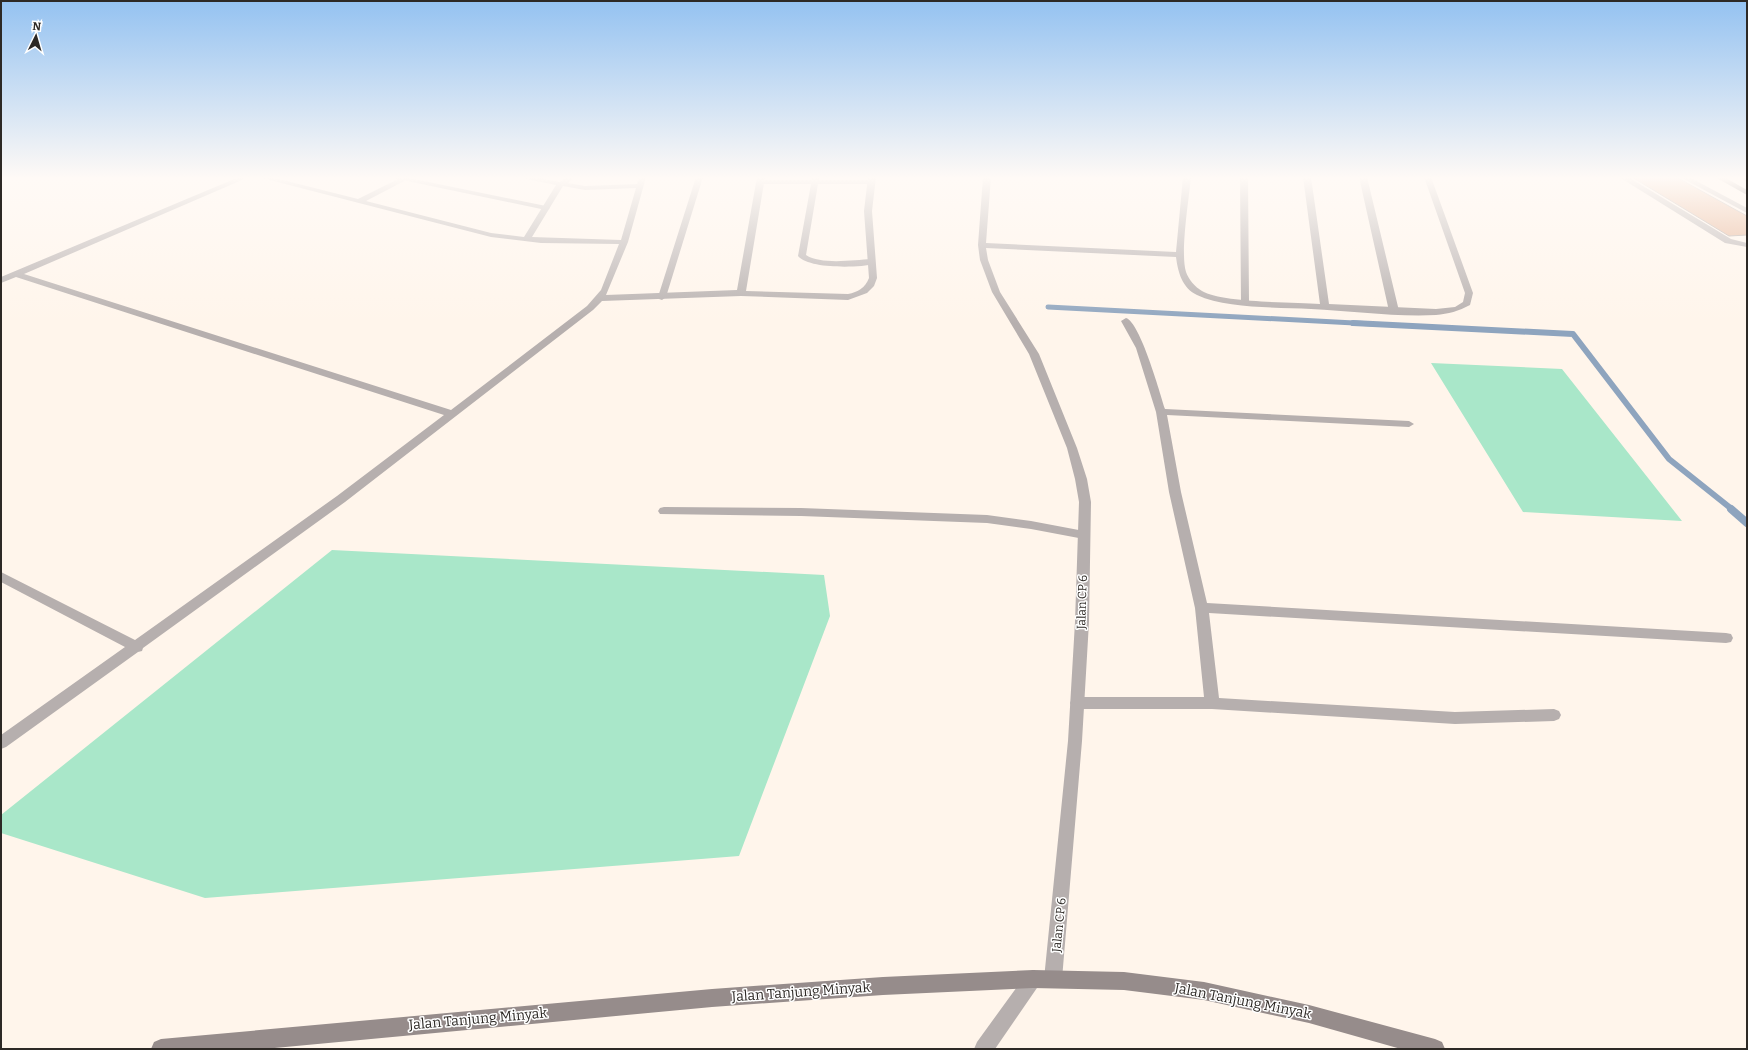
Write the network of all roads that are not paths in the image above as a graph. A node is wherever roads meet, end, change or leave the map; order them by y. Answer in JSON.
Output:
{"nodes":[{"id":1,"x":131,"y":226,"type":"edge"},
{"id":2,"x":452,"y":226,"type":"edge"},
{"id":3,"x":535,"y":226,"type":"edge"},
{"id":4,"x":629,"y":226,"type":"edge"},
{"id":5,"x":685,"y":226,"type":"edge"},
{"id":6,"x":753,"y":226,"type":"edge"},
{"id":7,"x":808,"y":226,"type":"edge"},
{"id":8,"x":869,"y":226,"type":"edge"},
{"id":9,"x":983,"y":226,"type":"edge"},
{"id":10,"x":1183,"y":226,"type":"edge"},
{"id":11,"x":1244,"y":226,"type":"edge"},
{"id":12,"x":1314,"y":226,"type":"edge"},
{"id":13,"x":1374,"y":226,"type":"edge"},
{"id":14,"x":1445,"y":226,"type":"edge"},
{"id":15,"x":1703,"y":226,"type":"edge"},
{"id":16,"x":526,"y":240,"type":"junction"},
{"id":17,"x":624,"y":242,"type":"junction"},
{"id":18,"x":982,"y":245,"type":"junction"},
{"id":19,"x":1747,"y":245,"type":"edge"},
{"id":20,"x":1180,"y":255,"type":"junction"},
{"id":21,"x":871,"y":262,"type":"junction"},
{"id":22,"x":16,"y":274,"type":"junction"},
{"id":23,"x":1,"y":280,"type":"edge"},
{"id":24,"x":741,"y":293,"type":"junction"},
{"id":25,"x":600,"y":298,"type":"junction"},
{"id":26,"x":662,"y":298,"type":"junction"},
{"id":27,"x":1245,"y":302,"type":"junction"},
{"id":28,"x":1326,"y":308,"type":"junction"},
{"id":29,"x":1394,"y":311,"type":"junction"},
{"id":30,"x":1126,"y":321,"type":"dead end"},
{"id":31,"x":1161,"y":412,"type":"junction"},
{"id":32,"x":453,"y":414,"type":"junction"},
{"id":33,"x":1409,"y":424,"type":"dead end"},
{"id":34,"x":664,"y":511,"type":"dead end"},
{"id":35,"x":1084,"y":535,"type":"junction"},
{"id":36,"x":3,"y":579,"type":"edge"},
{"id":37,"x":1202,"y":608,"type":"junction"},
{"id":38,"x":1726,"y":638,"type":"dead end"},
{"id":39,"x":137,"y":647,"type":"junction"},
{"id":40,"x":1077,"y":703,"type":"junction"},
{"id":41,"x":1212,"y":703,"type":"junction"},
{"id":42,"x":1554,"y":715,"type":"dead end"},
{"id":43,"x":1,"y":743,"type":"edge"},
{"id":44,"x":1033,"y":979,"type":"junction"},
{"id":45,"x":1053,"y":979,"type":"junction"},
{"id":46,"x":162,"y":1049,"type":"edge"},
{"id":47,"x":984,"y":1049,"type":"edge"},
{"id":48,"x":1435,"y":1049,"type":"edge"}],
"edges":[{"from":1,"to":22,"type":"street"},
{"from":2,"to":16,"type":"street"},
{"from":3,"to":16,"type":"street"},
{"from":4,"to":17,"type":"street"},
{"from":5,"to":26,"type":"street"},
{"from":6,"to":24,"type":"street"},
{"from":7,"to":21,"type":"street"},
{"from":8,"to":21,"type":"street"},
{"from":9,"to":18,"type":"street","name":"Jalan CP 6"},
{"from":10,"to":20,"type":"street"},
{"from":11,"to":27,"type":"street"},
{"from":12,"to":28,"type":"street"},
{"from":13,"to":29,"type":"street"},
{"from":14,"to":29,"type":"street"},
{"from":15,"to":19,"type":"street"},
{"from":16,"to":17,"type":"street"},
{"from":17,"to":25,"type":"street"},
{"from":18,"to":20,"type":"street"},
{"from":18,"to":35,"type":"street","name":"Jalan CP 6"},
{"from":20,"to":27,"type":"street"},
{"from":21,"to":24,"type":"street"},
{"from":22,"to":23,"type":"street"},
{"from":22,"to":32,"type":"street"},
{"from":24,"to":26,"type":"street"},
{"from":25,"to":26,"type":"street"},
{"from":25,"to":32,"type":"street"},
{"from":27,"to":28,"type":"street"},
{"from":28,"to":29,"type":"street"},
{"from":30,"to":31,"type":"street"},
{"from":31,"to":33,"type":"street"},
{"from":31,"to":37,"type":"street"},
{"from":32,"to":39,"type":"street"},
{"from":34,"to":35,"type":"street"},
{"from":35,"to":40,"type":"street","name":"Jalan CP 6"},
{"from":36,"to":39,"type":"street"},
{"from":37,"to":38,"type":"street"},
{"from":37,"to":41,"type":"street"},
{"from":39,"to":43,"type":"street"},
{"from":40,"to":41,"type":"street"},
{"from":40,"to":45,"type":"street","name":"Jalan CP 6"},
{"from":41,"to":42,"type":"street"},
{"from":44,"to":45,"type":"main road","name":"Jalan Tanjung Minyak"},
{"from":44,"to":46,"type":"main road","name":"Jalan Tanjung Minyak"},
{"from":44,"to":47,"type":"street"},
{"from":45,"to":48,"type":"main road","name":"Jalan Tanjung Minyak"}]}
